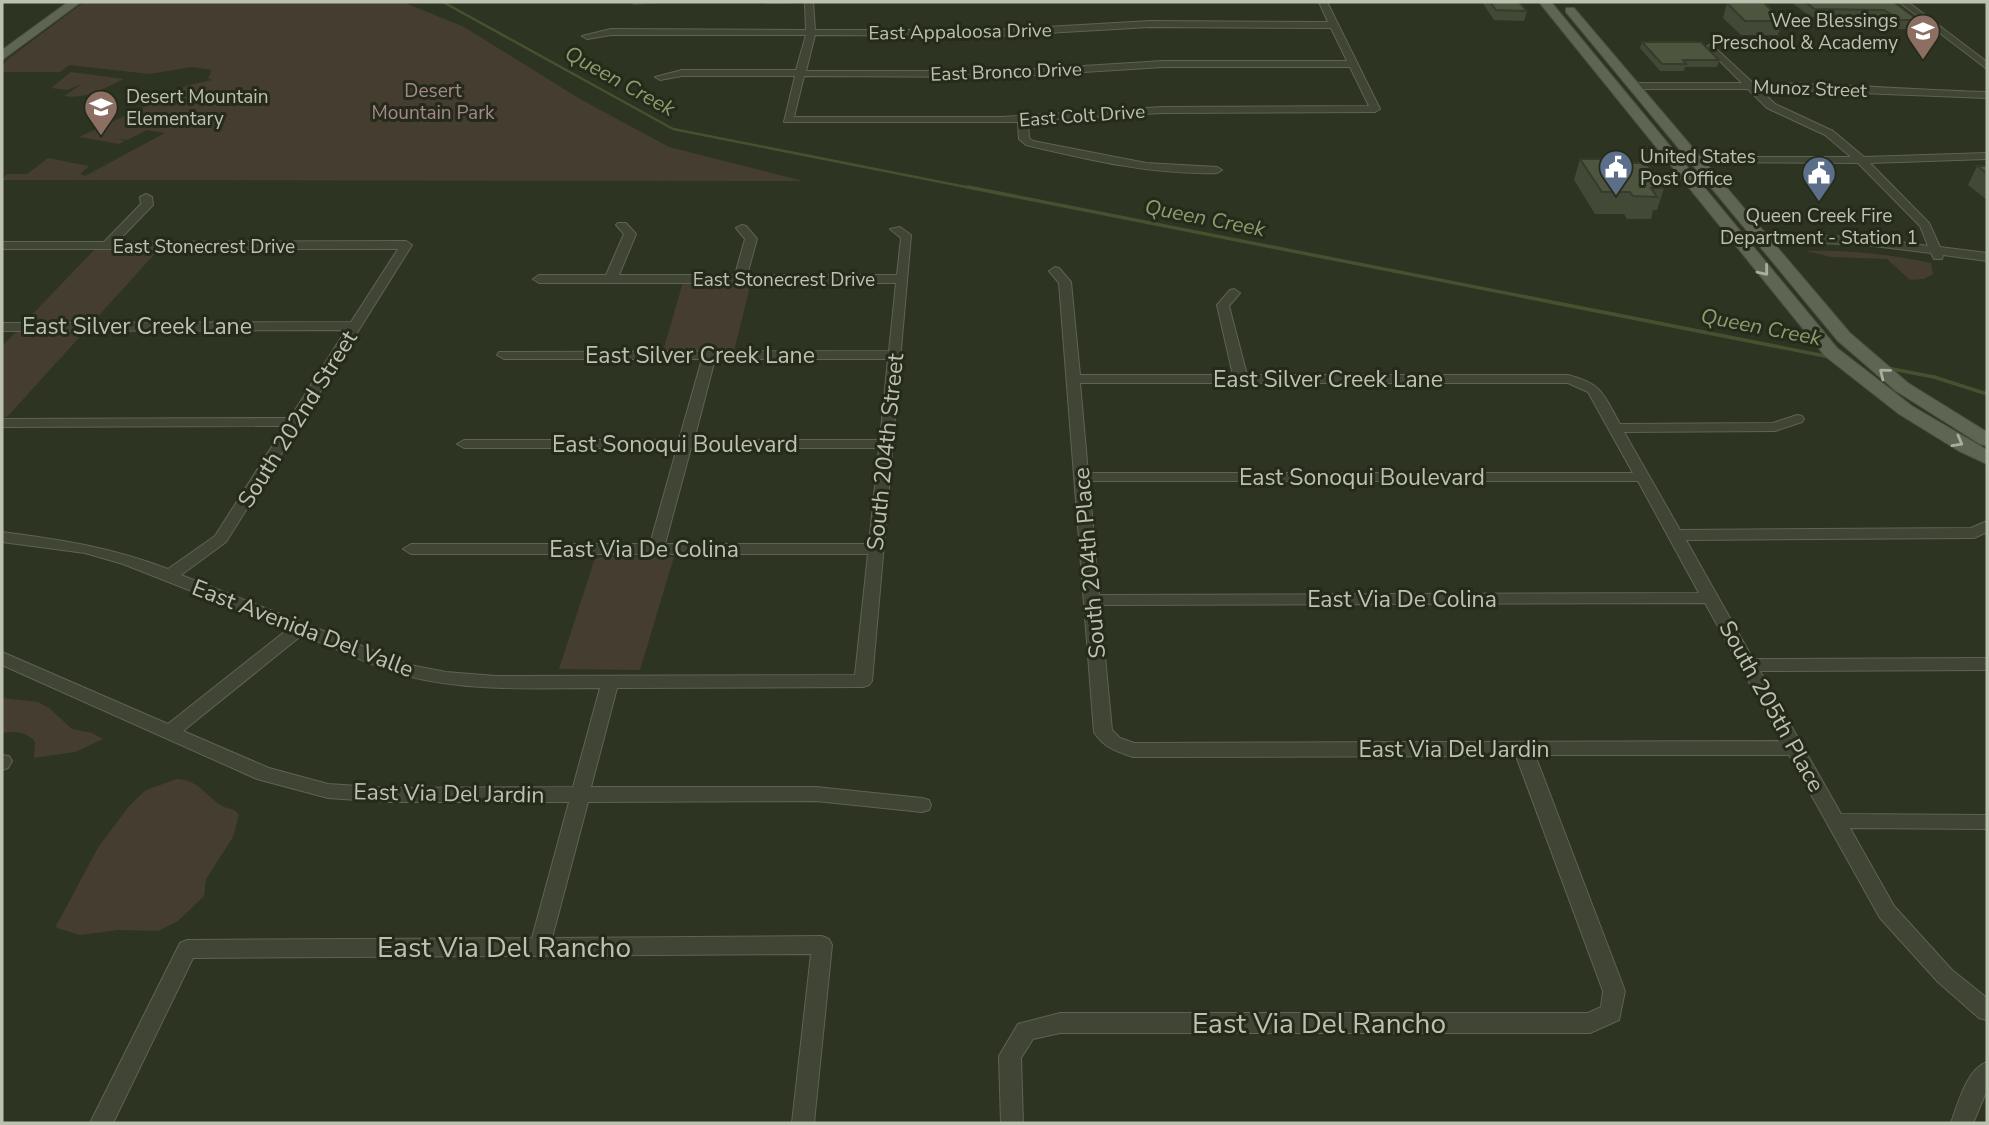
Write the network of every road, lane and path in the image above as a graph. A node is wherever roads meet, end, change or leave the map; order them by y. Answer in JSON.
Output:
{"nodes":[{"id":1,"x":75,"y":2,"type":"edge"},
{"id":2,"x":809,"y":2,"type":"edge"},
{"id":3,"x":1323,"y":2,"type":"edge"},
{"id":4,"x":1545,"y":2,"type":"edge"},
{"id":5,"x":1563,"y":2,"type":"edge"},
{"id":6,"x":1903,"y":2,"type":"edge"},
{"id":7,"x":1334,"y":24,"type":"junction"},
{"id":8,"x":811,"y":33,"type":"junction"},
{"id":9,"x":587,"y":36,"type":"dead end"},
{"id":10,"x":1712,"y":47,"type":"dead end"},
{"id":11,"x":2,"y":56,"type":"edge"},
{"id":12,"x":1353,"y":64,"type":"junction"},
{"id":13,"x":1987,"y":66,"type":"edge"},
{"id":14,"x":799,"y":74,"type":"junction"},
{"id":15,"x":660,"y":77,"type":"dead end"},
{"id":16,"x":1748,"y":85,"type":"junction"},
{"id":17,"x":1613,"y":86,"type":"junction"},
{"id":18,"x":1633,"y":86,"type":"junction"},
{"id":19,"x":1987,"y":95,"type":"edge"},
{"id":20,"x":1023,"y":119,"type":"junction"},
{"id":21,"x":1987,"y":156,"type":"edge"},
{"id":22,"x":1695,"y":160,"type":"junction"},
{"id":23,"x":1861,"y":160,"type":"junction"},
{"id":24,"x":1674,"y":161,"type":"junction"},
{"id":25,"x":1217,"y":170,"type":"dead end"},
{"id":26,"x":146,"y":197,"type":"dead end"},
{"id":27,"x":622,"y":225,"type":"dead end"},
{"id":28,"x":742,"y":228,"type":"dead end"},
{"id":29,"x":896,"y":229,"type":"dead end"},
{"id":30,"x":1763,"y":241,"type":"junction"},
{"id":31,"x":407,"y":245,"type":"joint"},
{"id":32,"x":2,"y":246,"type":"edge"},
{"id":33,"x":107,"y":246,"type":"junction"},
{"id":34,"x":1937,"y":253,"type":"junction"},
{"id":35,"x":1987,"y":257,"type":"edge"},
{"id":36,"x":1987,"y":263,"type":"edge"},
{"id":37,"x":1055,"y":271,"type":"dead end"},
{"id":38,"x":539,"y":279,"type":"dead end"},
{"id":39,"x":611,"y":279,"type":"junction"},
{"id":40,"x":740,"y":279,"type":"junction"},
{"id":41,"x":902,"y":279,"type":"junction"},
{"id":42,"x":1234,"y":293,"type":"dead end"},
{"id":43,"x":356,"y":326,"type":"junction"},
{"id":44,"x":2,"y":327,"type":"edge"},
{"id":45,"x":504,"y":355,"type":"dead end"},
{"id":46,"x":710,"y":355,"type":"junction"},
{"id":47,"x":895,"y":355,"type":"junction"},
{"id":48,"x":1074,"y":379,"type":"junction"},
{"id":49,"x":1241,"y":379,"type":"junction"},
{"id":50,"x":1583,"y":383,"type":"joint"},
{"id":51,"x":1797,"y":419,"type":"dead end"},
{"id":52,"x":2,"y":422,"type":"edge"},
{"id":53,"x":295,"y":422,"type":"junction"},
{"id":54,"x":1615,"y":428,"type":"junction"},
{"id":55,"x":1987,"y":440,"type":"edge"},
{"id":56,"x":464,"y":444,"type":"dead end"},
{"id":57,"x":685,"y":444,"type":"junction"},
{"id":58,"x":886,"y":444,"type":"junction"},
{"id":59,"x":1987,"y":458,"type":"edge"},
{"id":60,"x":1082,"y":477,"type":"junction"},
{"id":61,"x":1642,"y":477,"type":"junction"},
{"id":62,"x":1987,"y":526,"type":"edge"},
{"id":63,"x":1675,"y":535,"type":"junction"},
{"id":64,"x":2,"y":537,"type":"edge"},
{"id":65,"x":411,"y":549,"type":"dead end"},
{"id":66,"x":656,"y":549,"type":"junction"},
{"id":67,"x":876,"y":549,"type":"junction"},
{"id":68,"x":169,"y":576,"type":"junction"},
{"id":69,"x":1711,"y":598,"type":"junction"},
{"id":70,"x":1092,"y":600,"type":"junction"},
{"id":71,"x":300,"y":628,"type":"junction"},
{"id":72,"x":2,"y":657,"type":"edge"},
{"id":73,"x":1987,"y":664,"type":"edge"},
{"id":74,"x":1749,"y":665,"type":"junction"},
{"id":75,"x":610,"y":681,"type":"junction"},
{"id":76,"x":863,"y":681,"type":"joint"},
{"id":77,"x":170,"y":732,"type":"junction"},
{"id":78,"x":1114,"y":743,"type":"joint"},
{"id":79,"x":1796,"y":748,"type":"junction"},
{"id":80,"x":1523,"y":749,"type":"junction"},
{"id":81,"x":580,"y":795,"type":"junction"},
{"id":82,"x":922,"y":804,"type":"dead end"},
{"id":83,"x":1837,"y":821,"type":"junction"},
{"id":84,"x":1987,"y":821,"type":"edge"},
{"id":85,"x":540,"y":946,"type":"junction"},
{"id":86,"x":1987,"y":1011,"type":"edge"},
{"id":87,"x":1987,"y":1072,"type":"edge"},
{"id":88,"x":101,"y":1123,"type":"edge"},
{"id":89,"x":803,"y":1123,"type":"edge"},
{"id":90,"x":1012,"y":1123,"type":"edge"},
{"id":91,"x":1962,"y":1123,"type":"edge"}],
"edges":[{"from":1,"to":11,"type":"main road"},
{"from":2,"to":8,"type":"street"},
{"from":3,"to":7,"type":"street"},
{"from":4,"to":17,"type":"main road"},
{"from":5,"to":18,"type":"main road"},
{"from":6,"to":13,"type":"street"},
{"from":7,"to":8,"type":"street","name":"East Appaloosa Drive"},
{"from":7,"to":12,"type":"street"},
{"from":8,"to":9,"type":"street","name":"East Appaloosa Drive"},
{"from":8,"to":14,"type":"street"},
{"from":10,"to":16,"type":"street"},
{"from":12,"to":14,"type":"street","name":"East Bronco Drive"},
{"from":12,"to":20,"type":"street","name":"East Colt Drive"},
{"from":14,"to":15,"type":"street","name":"East Bronco Drive"},
{"from":14,"to":20,"type":"street","name":"East Colt Drive"},
{"from":16,"to":18,"type":"street","name":"Munoz Street"},
{"from":16,"to":19,"type":"street","name":"Munoz Street"},
{"from":16,"to":23,"type":"street"},
{"from":17,"to":18,"type":"main road"},
{"from":17,"to":24,"type":"main road"},
{"from":18,"to":22,"type":"main road"},
{"from":20,"to":25,"type":"street"},
{"from":21,"to":23,"type":"street"},
{"from":22,"to":23,"type":"street"},
{"from":22,"to":24,"type":"main road"},
{"from":22,"to":30,"type":"main road"},
{"from":23,"to":34,"type":"street"},
{"from":24,"to":59,"type":"main road","one_way":true},
{"from":26,"to":33,"type":"street"},
{"from":27,"to":39,"type":"street"},
{"from":28,"to":40,"type":"street"},
{"from":29,"to":41,"type":"street","name":"South 204th Street"},
{"from":30,"to":34,"type":"street"},
{"from":55,"to":30,"type":"main road","one_way":true},
{"from":31,"to":33,"type":"street","name":"East Stonecrest Drive"},
{"from":31,"to":43,"type":"street","name":"South 202nd Street"},
{"from":32,"to":33,"type":"street","name":"East Stonecrest Drive"},
{"from":34,"to":35,"type":"street"},
{"from":34,"to":36,"type":"street"},
{"from":37,"to":48,"type":"street","name":"South 204th Place"},
{"from":38,"to":39,"type":"street","name":"East Stonecrest Drive"},
{"from":39,"to":40,"type":"street","name":"East Stonecrest Drive"},
{"from":40,"to":41,"type":"street","name":"East Stonecrest Drive"},
{"from":41,"to":47,"type":"street","name":"South 204th Street"},
{"from":42,"to":49,"type":"street"},
{"from":43,"to":44,"type":"street","name":"East Silver Creek Lane"},
{"from":43,"to":53,"type":"street","name":"South 202nd Street"},
{"from":45,"to":46,"type":"street","name":"East Silver Creek Lane"},
{"from":46,"to":47,"type":"street","name":"East Silver Creek Lane"},
{"from":46,"to":57,"type":"street"},
{"from":47,"to":58,"type":"street","name":"South 204th Street"},
{"from":48,"to":49,"type":"street","name":"East Silver Creek Lane"},
{"from":48,"to":60,"type":"street","name":"South 204th Place"},
{"from":49,"to":50,"type":"street","name":"East Silver Creek Lane"},
{"from":50,"to":54,"type":"street","name":"South 205th Place"},
{"from":51,"to":54,"type":"street"},
{"from":52,"to":53,"type":"street"},
{"from":53,"to":68,"type":"street","name":"South 202nd Street"},
{"from":54,"to":61,"type":"street","name":"South 205th Place"},
{"from":56,"to":57,"type":"street","name":"East Sonoqui Boulevard"},
{"from":57,"to":58,"type":"street","name":"East Sonoqui Boulevard"},
{"from":57,"to":66,"type":"street"},
{"from":58,"to":67,"type":"street","name":"South 204th Street"},
{"from":60,"to":61,"type":"street","name":"East Sonoqui Boulevard"},
{"from":60,"to":70,"type":"street","name":"South 204th Place"},
{"from":61,"to":63,"type":"street","name":"South 205th Place"},
{"from":62,"to":63,"type":"street"},
{"from":63,"to":69,"type":"street","name":"South 205th Place"},
{"from":64,"to":68,"type":"street","name":"East Avenida Del Valle"},
{"from":65,"to":66,"type":"street","name":"East Via De Colina"},
{"from":66,"to":67,"type":"street","name":"East Via De Colina"},
{"from":67,"to":76,"type":"street","name":"South 204th Street"},
{"from":68,"to":71,"type":"street","name":"East Avenida Del Valle"},
{"from":69,"to":70,"type":"street","name":"East Via De Colina"},
{"from":69,"to":74,"type":"street","name":"South 205th Place"},
{"from":70,"to":78,"type":"street","name":"South 204th Place"},
{"from":71,"to":75,"type":"street","name":"East Avenida Del Valle"},
{"from":71,"to":77,"type":"street"},
{"from":72,"to":77,"type":"street","name":"East Via Del Jardin"},
{"from":73,"to":74,"type":"street"},
{"from":74,"to":79,"type":"street","name":"South 205th Place"},
{"from":75,"to":76,"type":"street","name":"East Avenida Del Valle"},
{"from":75,"to":81,"type":"street"},
{"from":77,"to":81,"type":"street","name":"East Via Del Jardin"},
{"from":78,"to":80,"type":"street","name":"East Via Del Jardin"},
{"from":79,"to":80,"type":"street","name":"East Via Del Jardin"},
{"from":79,"to":83,"type":"street","name":"South 205th Place"},
{"from":80,"to":90,"type":"street","name":"East Via Del Rancho"},
{"from":81,"to":82,"type":"street","name":"East Via Del Jardin"},
{"from":81,"to":85,"type":"street"},
{"from":83,"to":84,"type":"street"},
{"from":83,"to":86,"type":"street","name":"South 205th Place"},
{"from":85,"to":88,"type":"street","name":"East Via Del Rancho"},
{"from":85,"to":89,"type":"street","name":"East Via Del Rancho"},
{"from":87,"to":91,"type":"street"}]}
